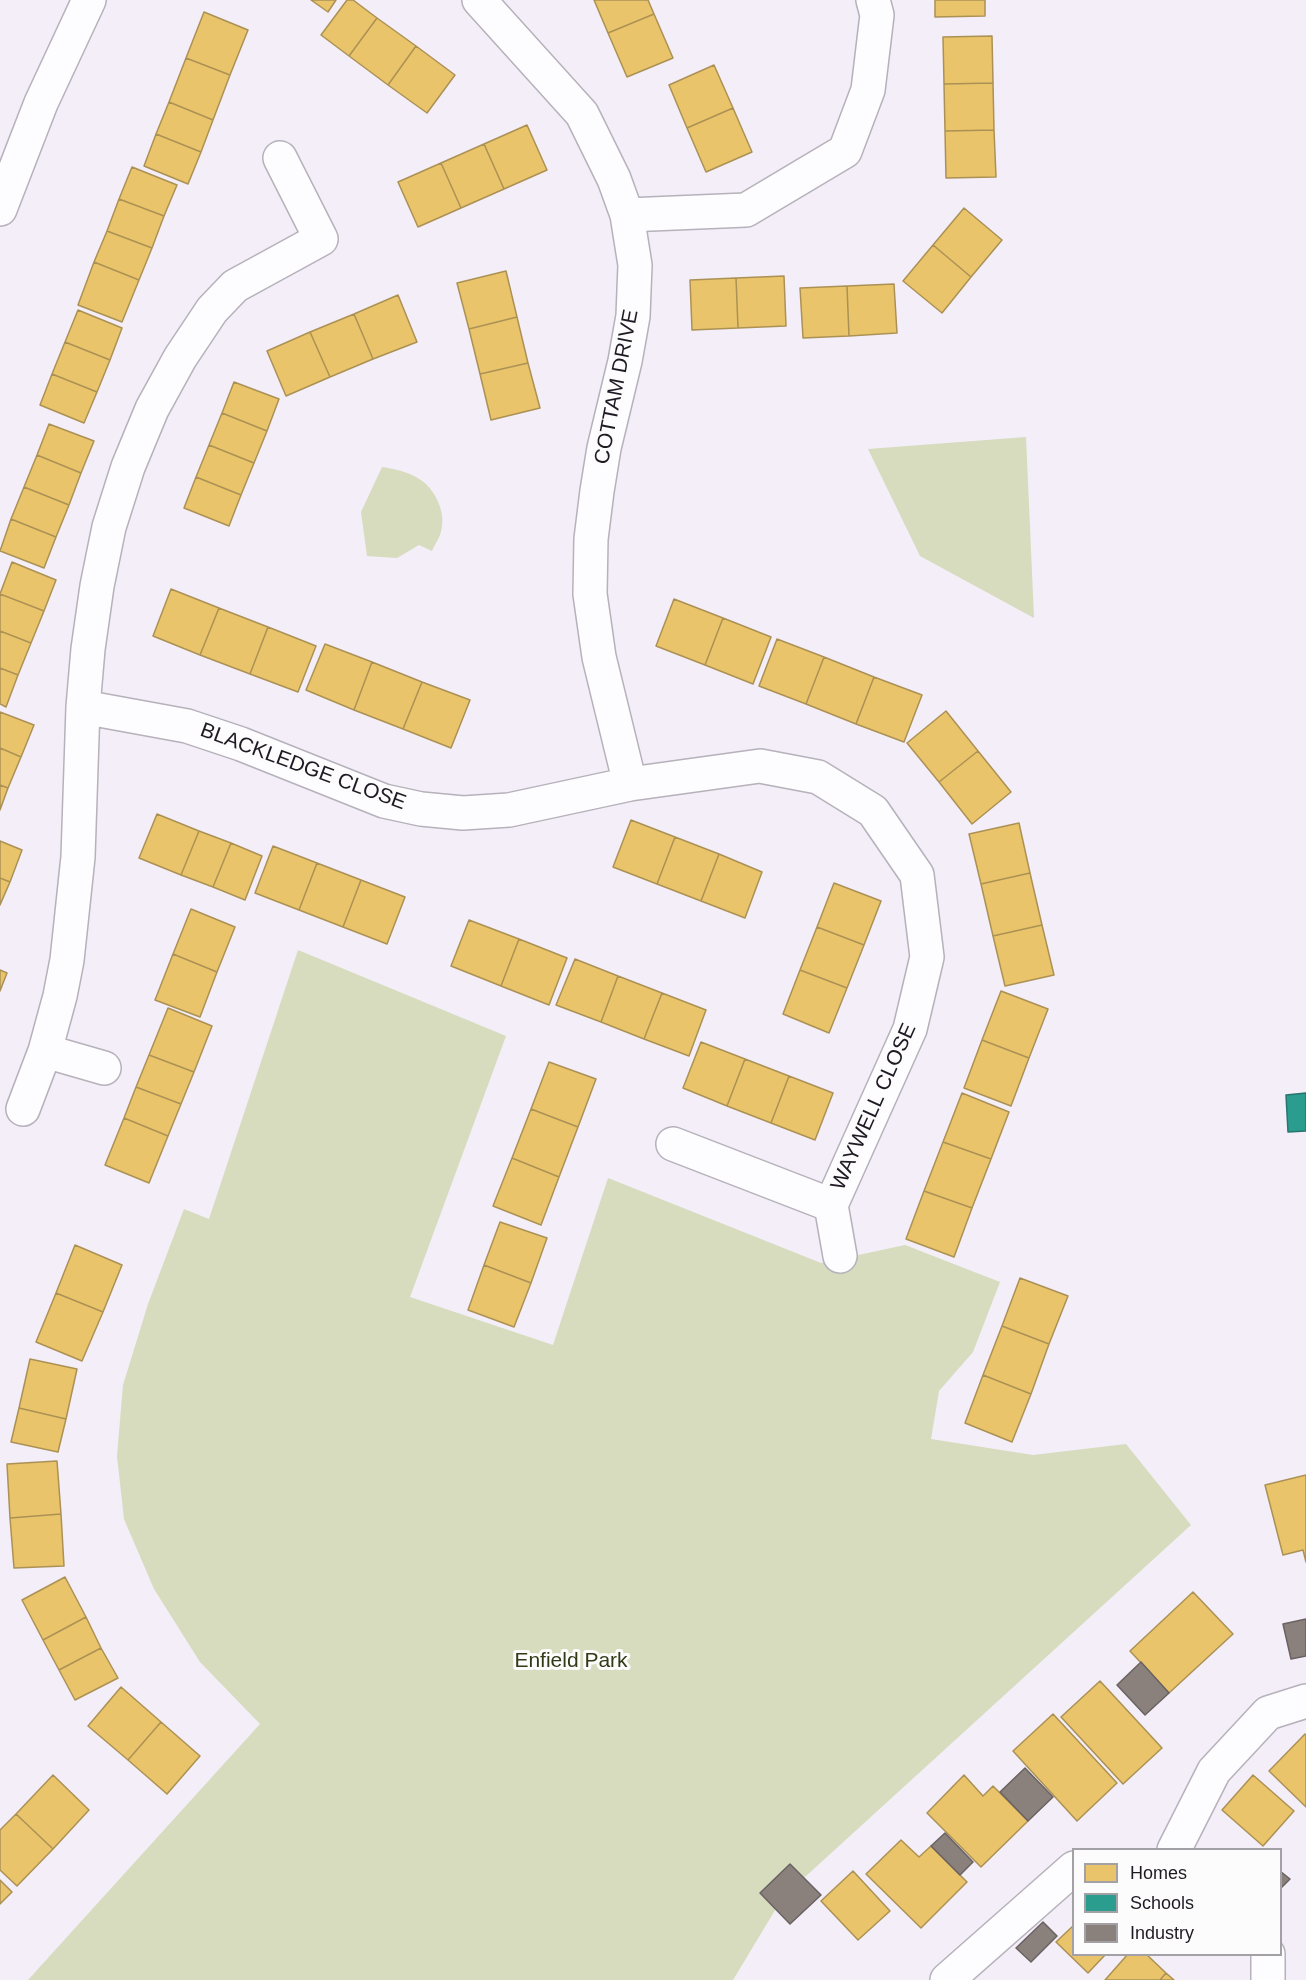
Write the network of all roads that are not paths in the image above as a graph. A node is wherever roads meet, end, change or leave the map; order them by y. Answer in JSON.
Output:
{"nodes":[{"id":1,"x":89,"y":0,"type":"edge"},
{"id":2,"x":479,"y":0,"type":"edge"},
{"id":3,"x":873,"y":0,"type":"edge"},
{"id":4,"x":280,"y":158,"type":"dead end"},
{"id":5,"x":0,"y":209,"type":"edge"},
{"id":6,"x":627,"y":215,"type":"junction"},
{"id":7,"x":83,"y":707,"type":"junction"},
{"id":8,"x":630,"y":784,"type":"junction"},
{"id":9,"x":45,"y":1051,"type":"junction"},
{"id":10,"x":104,"y":1068,"type":"dead end"},
{"id":11,"x":23,"y":1109,"type":"dead end"},
{"id":12,"x":673,"y":1144,"type":"dead end"},
{"id":13,"x":831,"y":1205,"type":"junction"},
{"id":14,"x":840,"y":1256,"type":"dead end"},
{"id":15,"x":1306,"y":1701,"type":"edge"},
{"id":16,"x":1175,"y":1848,"type":"edge"},
{"id":17,"x":1072,"y":1870,"type":"edge"},
{"id":18,"x":1268,"y":1956,"type":"edge"},
{"id":19,"x":947,"y":1980,"type":"edge"},
{"id":20,"x":1268,"y":1980,"type":"edge"}],
"edges":[{"from":1,"to":5,"type":"street"},
{"from":2,"to":6,"type":"street","name":"COTTAM DRIVE"},
{"from":3,"to":6,"type":"street"},
{"from":4,"to":7,"type":"street"},
{"from":6,"to":8,"type":"street","name":"COTTAM DRIVE"},
{"from":7,"to":8,"type":"street","name":"BLACKLEDGE CLOSE"},
{"from":7,"to":9,"type":"street"},
{"from":8,"to":13,"type":"street","name":"WAYWELL CLOSE"},
{"from":9,"to":10,"type":"street"},
{"from":9,"to":11,"type":"street"},
{"from":12,"to":13,"type":"street","name":"WAYWELL CLOSE"},
{"from":13,"to":14,"type":"street","name":"WAYWELL CLOSE"},
{"from":15,"to":16,"type":"street"},
{"from":17,"to":19,"type":"street"},
{"from":18,"to":20,"type":"street"}]}
